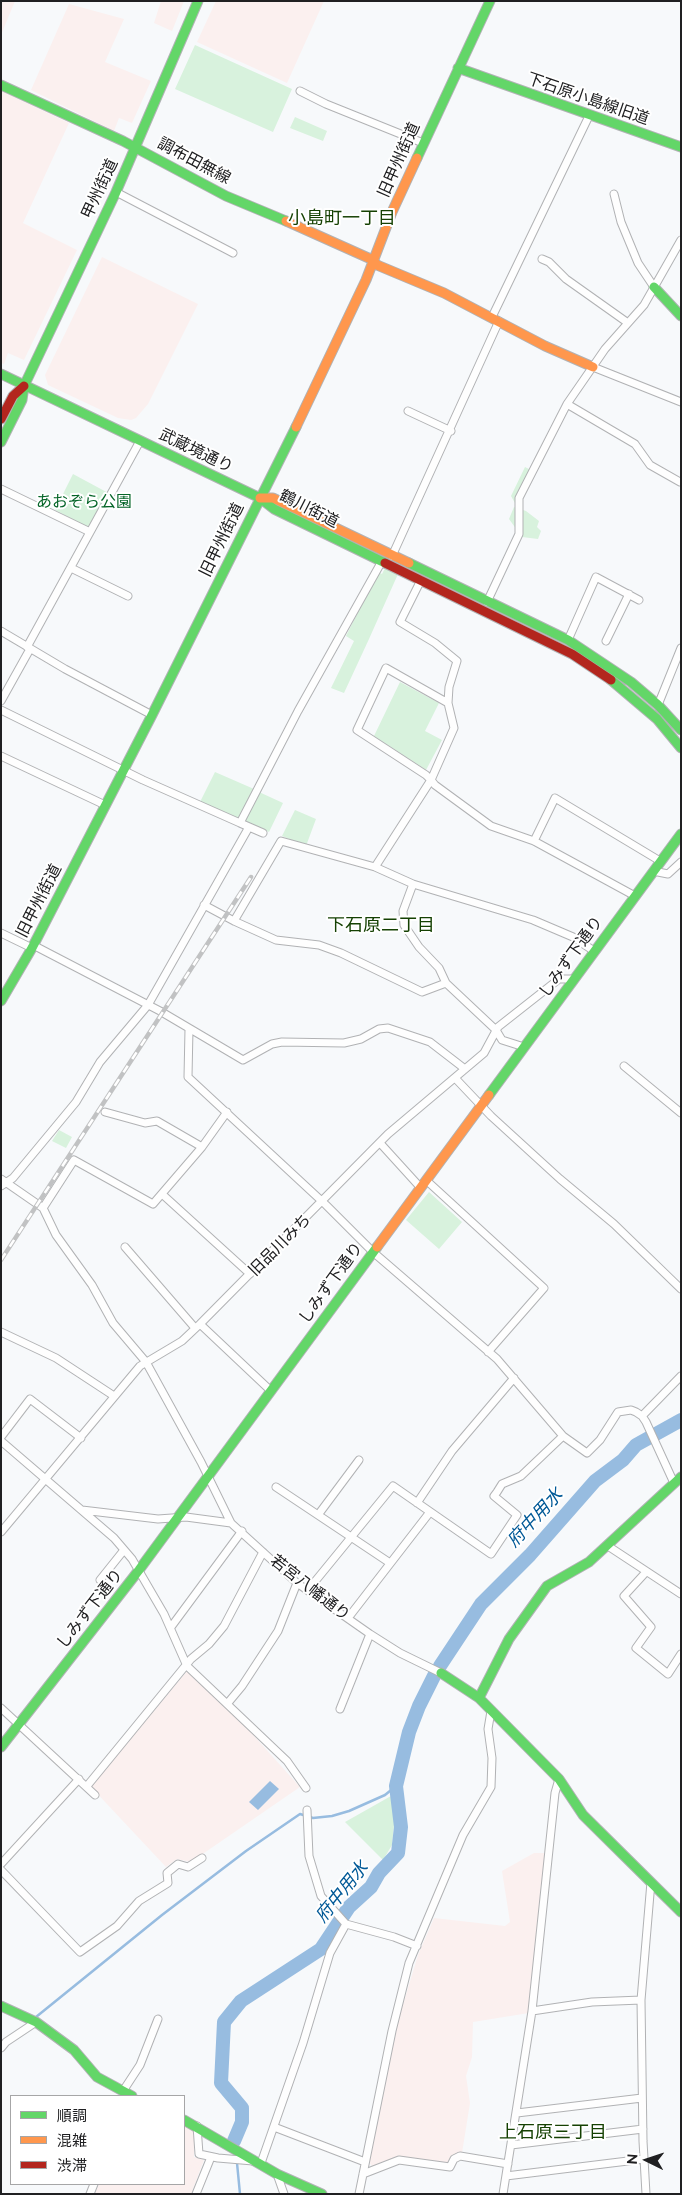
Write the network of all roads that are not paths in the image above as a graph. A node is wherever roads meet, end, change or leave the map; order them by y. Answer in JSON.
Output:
{"nodes":[{"id":1,"x":198,"y":1,"type":"edge"},
{"id":2,"x":490,"y":1,"type":"edge"},
{"id":3,"x":458,"y":68,"type":"junction"},
{"id":4,"x":1,"y":85,"type":"edge"},
{"id":5,"x":300,"y":91,"type":"dead end"},
{"id":6,"x":589,"y":116,"type":"junction"},
{"id":7,"x":423,"y":144,"type":"junction"},
{"id":8,"x":681,"y":147,"type":"edge"},
{"id":9,"x":136,"y":148,"type":"junction"},
{"id":10,"x":116,"y":192,"type":"junction"},
{"id":11,"x":614,"y":194,"type":"dead end"},
{"id":12,"x":681,"y":240,"type":"edge"},
{"id":13,"x":233,"y":253,"type":"dead end"},
{"id":14,"x":542,"y":259,"type":"dead end"},
{"id":15,"x":373,"y":260,"type":"junction"},
{"id":16,"x":654,"y":287,"type":"junction"},
{"id":17,"x":681,"y":316,"type":"edge"},
{"id":18,"x":495,"y":319,"type":"junction"},
{"id":19,"x":628,"y":323,"type":"junction"},
{"id":20,"x":593,"y":367,"type":"junction"},
{"id":21,"x":1,"y":374,"type":"edge"},
{"id":22,"x":24,"y":386,"type":"junction"},
{"id":23,"x":681,"y":402,"type":"edge"},
{"id":24,"x":568,"y":404,"type":"junction"},
{"id":25,"x":408,"y":411,"type":"dead end"},
{"id":26,"x":1,"y":419,"type":"edge"},
{"id":27,"x":451,"y":430,"type":"junction"},
{"id":28,"x":140,"y":441,"type":"junction"},
{"id":29,"x":1,"y":442,"type":"edge"},
{"id":30,"x":680,"y":482,"type":"edge"},
{"id":31,"x":1,"y":489,"type":"edge"},
{"id":32,"x":260,"y":498,"type":"junction"},
{"id":33,"x":90,"y":532,"type":"junction"},
{"id":34,"x":392,"y":556,"type":"junction"},
{"id":35,"x":382,"y":562,"type":"junction"},
{"id":36,"x":71,"y":568,"type":"junction"},
{"id":37,"x":421,"y":580,"type":"junction"},
{"id":38,"x":629,"y":594,"type":"junction"},
{"id":39,"x":128,"y":596,"type":"dead end"},
{"id":40,"x":639,"y":600,"type":"dead end"},
{"id":41,"x":487,"y":602,"type":"junction"},
{"id":42,"x":1,"y":631,"type":"edge"},
{"id":43,"x":568,"y":640,"type":"junction"},
{"id":44,"x":606,"y":641,"type":"dead end"},
{"id":45,"x":28,"y":648,"type":"junction"},
{"id":46,"x":681,"y":648,"type":"edge"},
{"id":47,"x":1,"y":701,"type":"edge"},
{"id":48,"x":448,"y":703,"type":"junction"},
{"id":49,"x":658,"y":705,"type":"junction"},
{"id":50,"x":2,"y":713,"type":"edge"},
{"id":51,"x":152,"y":715,"type":"junction"},
{"id":52,"x":680,"y":727,"type":"edge"},
{"id":53,"x":681,"y":748,"type":"edge"},
{"id":54,"x":1,"y":756,"type":"edge"},
{"id":55,"x":124,"y":769,"type":"junction"},
{"id":56,"x":431,"y":780,"type":"junction"},
{"id":57,"x":105,"y":805,"type":"junction"},
{"id":58,"x":240,"y":823,"type":"junction"},
{"id":59,"x":249,"y":827,"type":"junction"},
{"id":60,"x":263,"y":833,"type":"dead end"},
{"id":61,"x":681,"y":834,"type":"edge"},
{"id":62,"x":534,"y":841,"type":"junction"},
{"id":63,"x":660,"y":861,"type":"junction"},
{"id":64,"x":681,"y":862,"type":"edge"},
{"id":65,"x":375,"y":867,"type":"junction"},
{"id":66,"x":653,"y":871,"type":"junction"},
{"id":67,"x":413,"y":884,"type":"junction"},
{"id":68,"x":635,"y":896,"type":"junction"},
{"id":69,"x":204,"y":905,"type":"junction"},
{"id":70,"x":234,"y":921,"type":"junction"},
{"id":71,"x":1,"y":933,"type":"edge"},
{"id":72,"x":33,"y":946,"type":"junction"},
{"id":73,"x":594,"y":951,"type":"junction"},
{"id":74,"x":574,"y":979,"type":"junction"},
{"id":75,"x":446,"y":983,"type":"junction"},
{"id":76,"x":1,"y":1001,"type":"edge"},
{"id":77,"x":148,"y":1005,"type":"junction"},
{"id":78,"x":189,"y":1030,"type":"junction"},
{"id":79,"x":496,"y":1030,"type":"junction"},
{"id":80,"x":524,"y":1047,"type":"junction"},
{"id":81,"x":624,"y":1066,"type":"dead end"},
{"id":82,"x":465,"y":1069,"type":"junction"},
{"id":83,"x":455,"y":1078,"type":"junction"},
{"id":84,"x":481,"y":1106,"type":"junction"},
{"id":85,"x":106,"y":1112,"type":"dead end"},
{"id":86,"x":226,"y":1112,"type":"junction"},
{"id":87,"x":681,"y":1113,"type":"edge"},
{"id":88,"x":380,"y":1143,"type":"junction"},
{"id":89,"x":202,"y":1146,"type":"junction"},
{"id":90,"x":3,"y":1182,"type":"edge"},
{"id":91,"x":423,"y":1184,"type":"junction"},
{"id":92,"x":162,"y":1194,"type":"junction"},
{"id":93,"x":323,"y":1202,"type":"junction"},
{"id":94,"x":43,"y":1208,"type":"junction"},
{"id":95,"x":125,"y":1247,"type":"dead end"},
{"id":96,"x":373,"y":1252,"type":"junction"},
{"id":97,"x":250,"y":1274,"type":"junction"},
{"id":98,"x":681,"y":1288,"type":"edge"},
{"id":99,"x":198,"y":1326,"type":"junction"},
{"id":100,"x":1,"y":1332,"type":"edge"},
{"id":101,"x":488,"y":1352,"type":"junction"},
{"id":102,"x":146,"y":1362,"type":"junction"},
{"id":103,"x":681,"y":1376,"type":"edge"},
{"id":104,"x":514,"y":1378,"type":"junction"},
{"id":105,"x":271,"y":1391,"type":"junction"},
{"id":106,"x":114,"y":1396,"type":"junction"},
{"id":107,"x":642,"y":1416,"type":"junction"},
{"id":108,"x":563,"y":1436,"type":"junction"},
{"id":109,"x":1,"y":1437,"type":"edge"},
{"id":110,"x":81,"y":1438,"type":"junction"},
{"id":111,"x":1,"y":1441,"type":"edge"},
{"id":112,"x":359,"y":1460,"type":"dead end"},
{"id":113,"x":208,"y":1476,"type":"junction"},
{"id":114,"x":46,"y":1480,"type":"junction"},
{"id":115,"x":677,"y":1480,"type":"edge"},
{"id":116,"x":276,"y":1487,"type":"dead end"},
{"id":117,"x":417,"y":1503,"type":"junction"},
{"id":118,"x":82,"y":1510,"type":"junction"},
{"id":119,"x":430,"y":1512,"type":"junction"},
{"id":120,"x":318,"y":1515,"type":"junction"},
{"id":121,"x":177,"y":1519,"type":"junction"},
{"id":122,"x":231,"y":1523,"type":"junction"},
{"id":123,"x":242,"y":1531,"type":"junction"},
{"id":124,"x":1,"y":1532,"type":"edge"},
{"id":125,"x":352,"y":1537,"type":"junction"},
{"id":126,"x":608,"y":1546,"type":"junction"},
{"id":127,"x":124,"y":1550,"type":"junction"},
{"id":128,"x":263,"y":1552,"type":"junction"},
{"id":129,"x":390,"y":1563,"type":"junction"},
{"id":130,"x":139,"y":1570,"type":"junction"},
{"id":131,"x":646,"y":1572,"type":"junction"},
{"id":132,"x":100,"y":1580,"type":"dead end"},
{"id":133,"x":297,"y":1583,"type":"junction"},
{"id":134,"x":308,"y":1590,"type":"junction"},
{"id":135,"x":681,"y":1594,"type":"edge"},
{"id":136,"x":348,"y":1618,"type":"junction"},
{"id":137,"x":171,"y":1627,"type":"junction"},
{"id":138,"x":370,"y":1634,"type":"junction"},
{"id":139,"x":681,"y":1654,"type":"edge"},
{"id":140,"x":187,"y":1666,"type":"junction"},
{"id":141,"x":441,"y":1673,"type":"joint"},
{"id":142,"x":479,"y":1698,"type":"junction"},
{"id":143,"x":227,"y":1704,"type":"junction"},
{"id":144,"x":1,"y":1708,"type":"edge"},
{"id":145,"x":340,"y":1709,"type":"dead end"},
{"id":146,"x":491,"y":1711,"type":"junction"},
{"id":147,"x":19,"y":1725,"type":"junction"},
{"id":148,"x":1,"y":1747,"type":"edge"},
{"id":149,"x":79,"y":1779,"type":"junction"},
{"id":150,"x":559,"y":1779,"type":"junction"},
{"id":151,"x":86,"y":1786,"type":"junction"},
{"id":152,"x":306,"y":1788,"type":"dead end"},
{"id":153,"x":95,"y":1794,"type":"dead end"},
{"id":154,"x":307,"y":1810,"type":"dead end"},
{"id":155,"x":202,"y":1858,"type":"dead end"},
{"id":156,"x":1,"y":1864,"type":"edge"},
{"id":157,"x":1,"y":1870,"type":"edge"},
{"id":158,"x":651,"y":1882,"type":"junction"},
{"id":159,"x":681,"y":1912,"type":"edge"},
{"id":160,"x":346,"y":1924,"type":"junction"},
{"id":161,"x":416,"y":1946,"type":"junction"},
{"id":162,"x":641,"y":2000,"type":"junction"},
{"id":163,"x":1,"y":2006,"type":"edge"},
{"id":164,"x":532,"y":2011,"type":"junction"},
{"id":165,"x":158,"y":2020,"type":"dead end"},
{"id":166,"x":36,"y":2022,"type":"junction"},
{"id":167,"x":1,"y":2048,"type":"edge"},
{"id":168,"x":123,"y":2091,"type":"junction"},
{"id":169,"x":130,"y":2095,"type":"edge"},
{"id":170,"x":642,"y":2098,"type":"junction"},
{"id":171,"x":517,"y":2113,"type":"junction"},
{"id":172,"x":185,"y":2120,"type":"edge"},
{"id":173,"x":197,"y":2126,"type":"junction"},
{"id":174,"x":274,"y":2127,"type":"junction"},
{"id":175,"x":643,"y":2129,"type":"junction"},
{"id":176,"x":511,"y":2144,"type":"junction"},
{"id":177,"x":211,"y":2157,"type":"junction"},
{"id":178,"x":644,"y":2160,"type":"junction"},
{"id":179,"x":258,"y":2162,"type":"junction"},
{"id":180,"x":365,"y":2162,"type":"junction"},
{"id":181,"x":508,"y":2164,"type":"junction"},
{"id":182,"x":278,"y":2174,"type":"junction"},
{"id":183,"x":363,"y":2174,"type":"junction"},
{"id":184,"x":506,"y":2176,"type":"junction"},
{"id":185,"x":196,"y":2194,"type":"edge"},
{"id":186,"x":284,"y":2194,"type":"edge"},
{"id":187,"x":322,"y":2194,"type":"edge"},
{"id":188,"x":359,"y":2194,"type":"edge"},
{"id":189,"x":504,"y":2194,"type":"edge"},
{"id":190,"x":646,"y":2194,"type":"edge"}],
"edges":[{"from":1,"to":9,"type":"main road","name":"甲州街道"},
{"from":2,"to":3,"type":"main road","name":"旧甲州街道"},
{"from":3,"to":6,"type":"main road","name":"下石原小島線旧道"},
{"from":3,"to":7,"type":"main road","name":"旧甲州街道"},
{"from":4,"to":9,"type":"main road","name":"調布田無線"},
{"from":5,"to":7,"type":"street"},
{"from":6,"to":8,"type":"main road","name":"下石原小島線旧道"},
{"from":6,"to":18,"type":"street"},
{"from":7,"to":15,"type":"main road","name":"旧甲州街道"},
{"from":9,"to":10,"type":"main road","name":"甲州街道"},
{"from":9,"to":15,"type":"main road","name":"調布田無線"},
{"from":10,"to":13,"type":"street"},
{"from":10,"to":22,"type":"main road","name":"甲州街道"},
{"from":11,"to":16,"type":"street"},
{"from":12,"to":16,"type":"street"},
{"from":14,"to":19,"type":"street"},
{"from":15,"to":18,"type":"main road","name":"調布田無線"},
{"from":15,"to":32,"type":"main road","name":"旧甲州街道"},
{"from":16,"to":17,"type":"main road"},
{"from":16,"to":19,"type":"street"},
{"from":18,"to":20,"type":"main road","name":"調布田無線"},
{"from":18,"to":27,"type":"street"},
{"from":19,"to":20,"type":"street"},
{"from":20,"to":23,"type":"street"},
{"from":20,"to":24,"type":"street"},
{"from":21,"to":22,"type":"main road"},
{"from":22,"to":26,"type":"main road","name":"甲州街道"},
{"from":22,"to":28,"type":"main road","name":"武蔵境通り"},
{"from":22,"to":29,"type":"main road","name":"甲州街道"},
{"from":24,"to":30,"type":"street"},
{"from":24,"to":41,"type":"street"},
{"from":25,"to":27,"type":"street"},
{"from":27,"to":34,"type":"street"},
{"from":28,"to":32,"type":"main road","name":"武蔵境通り"},
{"from":28,"to":33,"type":"street"},
{"from":31,"to":33,"type":"street"},
{"from":32,"to":34,"type":"main road","name":"鶴川街道"},
{"from":32,"to":35,"type":"main road","name":"鶴川街道"},
{"from":32,"to":51,"type":"main road","name":"旧甲州街道"},
{"from":33,"to":36,"type":"street"},
{"from":34,"to":41,"type":"main road","name":"鶴川街道"},
{"from":35,"to":37,"type":"main road","name":"鶴川街道"},
{"from":35,"to":58,"type":"street"},
{"from":36,"to":39,"type":"street"},
{"from":36,"to":45,"type":"street"},
{"from":37,"to":48,"type":"street"},
{"from":37,"to":53,"type":"main road","name":"鶴川街道"},
{"from":38,"to":40,"type":"street"},
{"from":38,"to":43,"type":"street"},
{"from":38,"to":44,"type":"street"},
{"from":41,"to":43,"type":"main road","name":"鶴川街道"},
{"from":42,"to":45,"type":"street"},
{"from":43,"to":49,"type":"main road","name":"鶴川街道"},
{"from":45,"to":47,"type":"street"},
{"from":45,"to":51,"type":"street"},
{"from":46,"to":49,"type":"street"},
{"from":48,"to":56,"type":"street"},
{"from":48,"to":56,"type":"street"},
{"from":49,"to":52,"type":"main road","name":"鶴川街道"},
{"from":50,"to":55,"type":"street"},
{"from":51,"to":55,"type":"main road","name":"旧甲州街道"},
{"from":54,"to":57,"type":"street"},
{"from":55,"to":57,"type":"main road","name":"旧甲州街道"},
{"from":55,"to":58,"type":"street"},
{"from":56,"to":62,"type":"street"},
{"from":56,"to":65,"type":"street"},
{"from":57,"to":72,"type":"main road","name":"旧甲州街道"},
{"from":58,"to":59,"type":"street"},
{"from":59,"to":60,"type":"street"},
{"from":59,"to":69,"type":"street"},
{"from":61,"to":63,"type":"main road","name":"しみず下通り"},
{"from":62,"to":63,"type":"street"},
{"from":62,"to":68,"type":"street"},
{"from":63,"to":66,"type":"main road","name":"しみず下通り"},
{"from":64,"to":66,"type":"street"},
{"from":65,"to":67,"type":"street"},
{"from":65,"to":70,"type":"street"},
{"from":66,"to":68,"type":"main road","name":"しみず下通り"},
{"from":67,"to":73,"type":"street"},
{"from":67,"to":75,"type":"street"},
{"from":68,"to":73,"type":"main road","name":"しみず下通り"},
{"from":69,"to":70,"type":"street"},
{"from":69,"to":77,"type":"street"},
{"from":70,"to":75,"type":"street"},
{"from":71,"to":72,"type":"street"},
{"from":72,"to":76,"type":"main road","name":"旧甲州街道"},
{"from":72,"to":77,"type":"street"},
{"from":73,"to":74,"type":"main road","name":"しみず下通り"},
{"from":74,"to":79,"type":"street","name":"旧品川みち"},
{"from":74,"to":80,"type":"main road","name":"しみず下通り"},
{"from":75,"to":79,"type":"street"},
{"from":77,"to":78,"type":"street"},
{"from":77,"to":90,"type":"street"},
{"from":78,"to":82,"type":"street"},
{"from":78,"to":86,"type":"street"},
{"from":79,"to":80,"type":"street"},
{"from":79,"to":82,"type":"street","name":"旧品川みち"},
{"from":80,"to":84,"type":"main road","name":"しみず下通り"},
{"from":81,"to":87,"type":"street"},
{"from":82,"to":83,"type":"street","name":"旧品川みち"},
{"from":83,"to":84,"type":"street"},
{"from":83,"to":88,"type":"street","name":"旧品川みち"},
{"from":84,"to":91,"type":"main road","name":"しみず下通り"},
{"from":84,"to":98,"type":"street"},
{"from":85,"to":89,"type":"street"},
{"from":86,"to":89,"type":"street"},
{"from":86,"to":93,"type":"street"},
{"from":88,"to":91,"type":"street"},
{"from":88,"to":93,"type":"street","name":"旧品川みち"},
{"from":89,"to":92,"type":"street"},
{"from":90,"to":94,"type":"street"},
{"from":91,"to":96,"type":"main road","name":"しみず下通り"},
{"from":91,"to":101,"type":"street"},
{"from":92,"to":94,"type":"street"},
{"from":92,"to":97,"type":"street"},
{"from":93,"to":96,"type":"street"},
{"from":93,"to":97,"type":"street","name":"旧品川みち"},
{"from":94,"to":102,"type":"street"},
{"from":95,"to":99,"type":"street"},
{"from":96,"to":101,"type":"street"},
{"from":96,"to":105,"type":"main road","name":"しみず下通り"},
{"from":97,"to":99,"type":"street","name":"旧品川みち"},
{"from":99,"to":102,"type":"street","name":"旧品川みち"},
{"from":99,"to":105,"type":"street"},
{"from":100,"to":106,"type":"street"},
{"from":101,"to":104,"type":"street"},
{"from":102,"to":106,"type":"street","name":"旧品川みち"},
{"from":102,"to":113,"type":"street"},
{"from":103,"to":107,"type":"street"},
{"from":104,"to":108,"type":"street"},
{"from":104,"to":117,"type":"street"},
{"from":105,"to":113,"type":"main road","name":"しみず下通り"},
{"from":106,"to":110,"type":"street","name":"旧品川みち"},
{"from":107,"to":108,"type":"street"},
{"from":107,"to":115,"type":"street"},
{"from":108,"to":119,"type":"street"},
{"from":109,"to":110,"type":"street"},
{"from":110,"to":114,"type":"street","name":"旧品川みち"},
{"from":111,"to":114,"type":"street"},
{"from":112,"to":120,"type":"street"},
{"from":113,"to":121,"type":"main road","name":"しみず下通り"},
{"from":113,"to":122,"type":"street"},
{"from":114,"to":118,"type":"street"},
{"from":114,"to":124,"type":"street","name":"旧品川みち"},
{"from":115,"to":126,"type":"main road"},
{"from":116,"to":120,"type":"street"},
{"from":117,"to":119,"type":"street"},
{"from":117,"to":125,"type":"street"},
{"from":118,"to":121,"type":"street","name":"若宮八幡通り"},
{"from":118,"to":127,"type":"street"},
{"from":119,"to":129,"type":"street"},
{"from":120,"to":125,"type":"street"},
{"from":121,"to":122,"type":"street","name":"若宮八幡通り"},
{"from":121,"to":130,"type":"main road","name":"しみず下通り"},
{"from":122,"to":123,"type":"street","name":"若宮八幡通り"},
{"from":123,"to":128,"type":"street","name":"若宮八幡通り"},
{"from":123,"to":137,"type":"street"},
{"from":125,"to":129,"type":"street"},
{"from":125,"to":134,"type":"street"},
{"from":126,"to":131,"type":"street"},
{"from":126,"to":142,"type":"main road"},
{"from":127,"to":130,"type":"street"},
{"from":127,"to":132,"type":"street"},
{"from":128,"to":133,"type":"street","name":"若宮八幡通り"},
{"from":128,"to":140,"type":"street"},
{"from":129,"to":136,"type":"street"},
{"from":130,"to":137,"type":"street"},
{"from":130,"to":147,"type":"main road","name":"しみず下通り"},
{"from":131,"to":135,"type":"street"},
{"from":131,"to":139,"type":"street"},
{"from":133,"to":134,"type":"street","name":"若宮八幡通り"},
{"from":133,"to":143,"type":"street"},
{"from":134,"to":136,"type":"street","name":"若宮八幡通り"},
{"from":136,"to":138,"type":"street","name":"若宮八幡通り"},
{"from":137,"to":140,"type":"street"},
{"from":138,"to":141,"type":"street","name":"若宮八幡通り"},
{"from":138,"to":145,"type":"street"},
{"from":140,"to":143,"type":"street"},
{"from":140,"to":151,"type":"street"},
{"from":141,"to":142,"type":"main road"},
{"from":142,"to":146,"type":"main road"},
{"from":143,"to":152,"type":"street"},
{"from":144,"to":147,"type":"street"},
{"from":146,"to":150,"type":"main road"},
{"from":146,"to":161,"type":"street"},
{"from":147,"to":148,"type":"main road","name":"しみず下通り"},
{"from":147,"to":149,"type":"street"},
{"from":149,"to":151,"type":"street"},
{"from":149,"to":156,"type":"street"},
{"from":150,"to":158,"type":"main road"},
{"from":150,"to":164,"type":"street"},
{"from":151,"to":153,"type":"street"},
{"from":154,"to":160,"type":"street"},
{"from":155,"to":157,"type":"street"},
{"from":158,"to":159,"type":"main road"},
{"from":158,"to":162,"type":"street"},
{"from":160,"to":161,"type":"street"},
{"from":160,"to":174,"type":"street"},
{"from":161,"to":180,"type":"street"},
{"from":162,"to":164,"type":"street"},
{"from":162,"to":170,"type":"street"},
{"from":163,"to":166,"type":"main road"},
{"from":164,"to":171,"type":"street"},
{"from":165,"to":168,"type":"street"},
{"from":166,"to":167,"type":"street"},
{"from":166,"to":168,"type":"main road"},
{"from":168,"to":169,"type":"main road"},
{"from":170,"to":171,"type":"street"},
{"from":170,"to":175,"type":"street"},
{"from":171,"to":176,"type":"street"},
{"from":172,"to":173,"type":"main road"},
{"from":173,"to":177,"type":"street"},
{"from":173,"to":179,"type":"main road"},
{"from":174,"to":179,"type":"street"},
{"from":174,"to":180,"type":"street"},
{"from":175,"to":176,"type":"street"},
{"from":175,"to":178,"type":"street"},
{"from":176,"to":181,"type":"street"},
{"from":177,"to":179,"type":"street"},
{"from":177,"to":185,"type":"street"},
{"from":178,"to":184,"type":"street"},
{"from":178,"to":190,"type":"street"},
{"from":179,"to":182,"type":"main road"},
{"from":180,"to":183,"type":"street"},
{"from":181,"to":183,"type":"street"},
{"from":181,"to":184,"type":"street"},
{"from":182,"to":186,"type":"street"},
{"from":182,"to":187,"type":"main road"},
{"from":183,"to":188,"type":"street"},
{"from":184,"to":189,"type":"street"}]}
